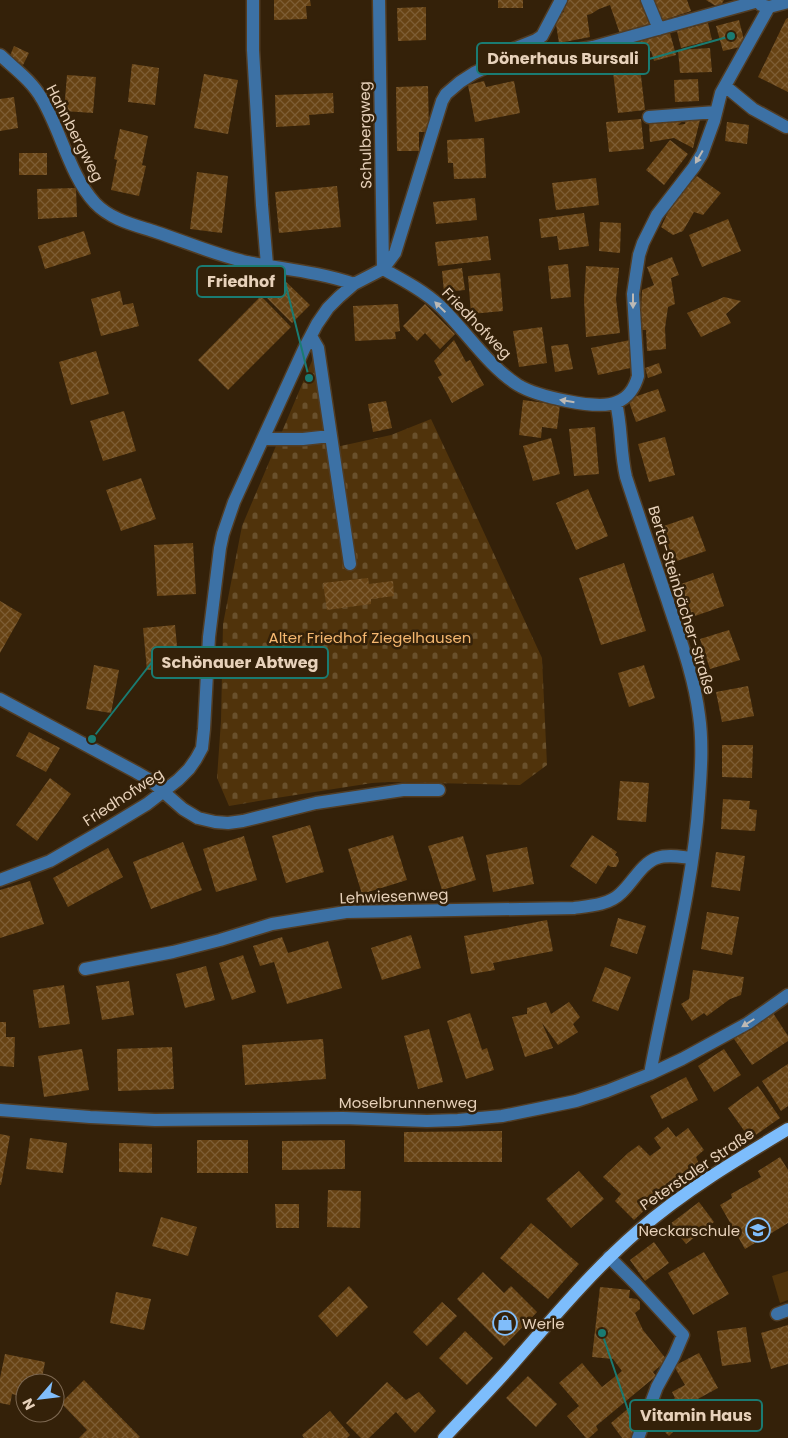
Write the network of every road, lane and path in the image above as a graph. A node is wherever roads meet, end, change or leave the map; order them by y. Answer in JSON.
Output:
{"nodes":[{"id":1,"x":253,"y":0,"type":"edge"},
{"id":2,"x":379,"y":0,"type":"edge"},
{"id":3,"x":561,"y":0,"type":"edge"},
{"id":4,"x":647,"y":0,"type":"edge"},
{"id":5,"x":753,"y":1,"type":"edge"},
{"id":6,"x":788,"y":2,"type":"edge"},
{"id":7,"x":769,"y":7,"type":"junction"},
{"id":8,"x":659,"y":29,"type":"junction"},
{"id":9,"x":0,"y":55,"type":"edge"},
{"id":10,"x":491,"y":65,"type":"junction"},
{"id":11,"x":725,"y":86,"type":"junction"},
{"id":12,"x":716,"y":112,"type":"junction"},
{"id":13,"x":649,"y":117,"type":"dead end"},
{"id":14,"x":786,"y":127,"type":"dead end"},
{"id":15,"x":266,"y":265,"type":"junction"},
{"id":16,"x":383,"y":269,"type":"junction"},
{"id":17,"x":354,"y":284,"type":"junction"},
{"id":18,"x":311,"y":336,"type":"junction"},
{"id":19,"x":616,"y":403,"type":"junction"},
{"id":20,"x":330,"y":436,"type":"junction"},
{"id":21,"x":263,"y":439,"type":"junction"},
{"id":22,"x":350,"y":564,"type":"dead end"},
{"id":23,"x":0,"y":699,"type":"edge"},
{"id":24,"x":439,"y":790,"type":"dead end"},
{"id":25,"x":163,"y":792,"type":"junction"},
{"id":26,"x":692,"y":858,"type":"junction"},
{"id":27,"x":0,"y":880,"type":"edge"},
{"id":28,"x":85,"y":970,"type":"dead end"},
{"id":29,"x":788,"y":995,"type":"edge"},
{"id":30,"x":650,"y":1074,"type":"junction"},
{"id":31,"x":0,"y":1110,"type":"edge"},
{"id":32,"x":788,"y":1129,"type":"edge"},
{"id":33,"x":609,"y":1257,"type":"junction"},
{"id":34,"x":444,"y":1438,"type":"edge"},
{"id":35,"x":638,"y":1438,"type":"edge"}],
"edges":[{"from":1,"to":15,"type":"street"},
{"from":2,"to":16,"type":"street","name":"Schulbergweg"},
{"from":3,"to":10,"type":"street"},
{"from":4,"to":8,"type":"street"},
{"from":5,"to":7,"type":"street"},
{"from":5,"to":8,"type":"street"},
{"from":6,"to":7,"type":"street"},
{"from":7,"to":11,"type":"street"},
{"from":8,"to":10,"type":"street"},
{"from":9,"to":15,"type":"street","name":"Hahnbergweg"},
{"from":10,"to":16,"type":"street"},
{"from":11,"to":12,"type":"street"},
{"from":11,"to":14,"type":"street"},
{"from":12,"to":13,"type":"street"},
{"from":12,"to":19,"type":"street","one_way":true},
{"from":15,"to":17,"type":"street","name":"Hahnbergweg"},
{"from":16,"to":17,"type":"street","name":"Friedhofweg"},
{"from":19,"to":16,"type":"street","name":"Friedhofweg","one_way":true},
{"from":17,"to":18,"type":"street","name":"Friedhofweg"},
{"from":18,"to":20,"type":"street"},
{"from":18,"to":21,"type":"street","name":"Friedhofweg"},
{"from":19,"to":26,"type":"street","name":"Berta-Steinbächer-Straße"},
{"from":20,"to":21,"type":"street"},
{"from":20,"to":22,"type":"street"},
{"from":21,"to":25,"type":"street","name":"Friedhofweg"},
{"from":23,"to":25,"type":"street"},
{"from":24,"to":25,"type":"street"},
{"from":25,"to":27,"type":"street","name":"Friedhofweg"},
{"from":26,"to":28,"type":"street","name":"Lehwiesenweg"},
{"from":26,"to":30,"type":"street","name":"Berta-Steinbächer-Straße"},
{"from":29,"to":30,"type":"street","name":"Moselbrunnenweg","one_way":true},
{"from":30,"to":31,"type":"street","name":"Moselbrunnenweg"},
{"from":32,"to":33,"type":"main road","name":"Peterstaler Straße"},
{"from":33,"to":34,"type":"main road","name":"Peterstaler Straße"},
{"from":33,"to":35,"type":"street"}]}
